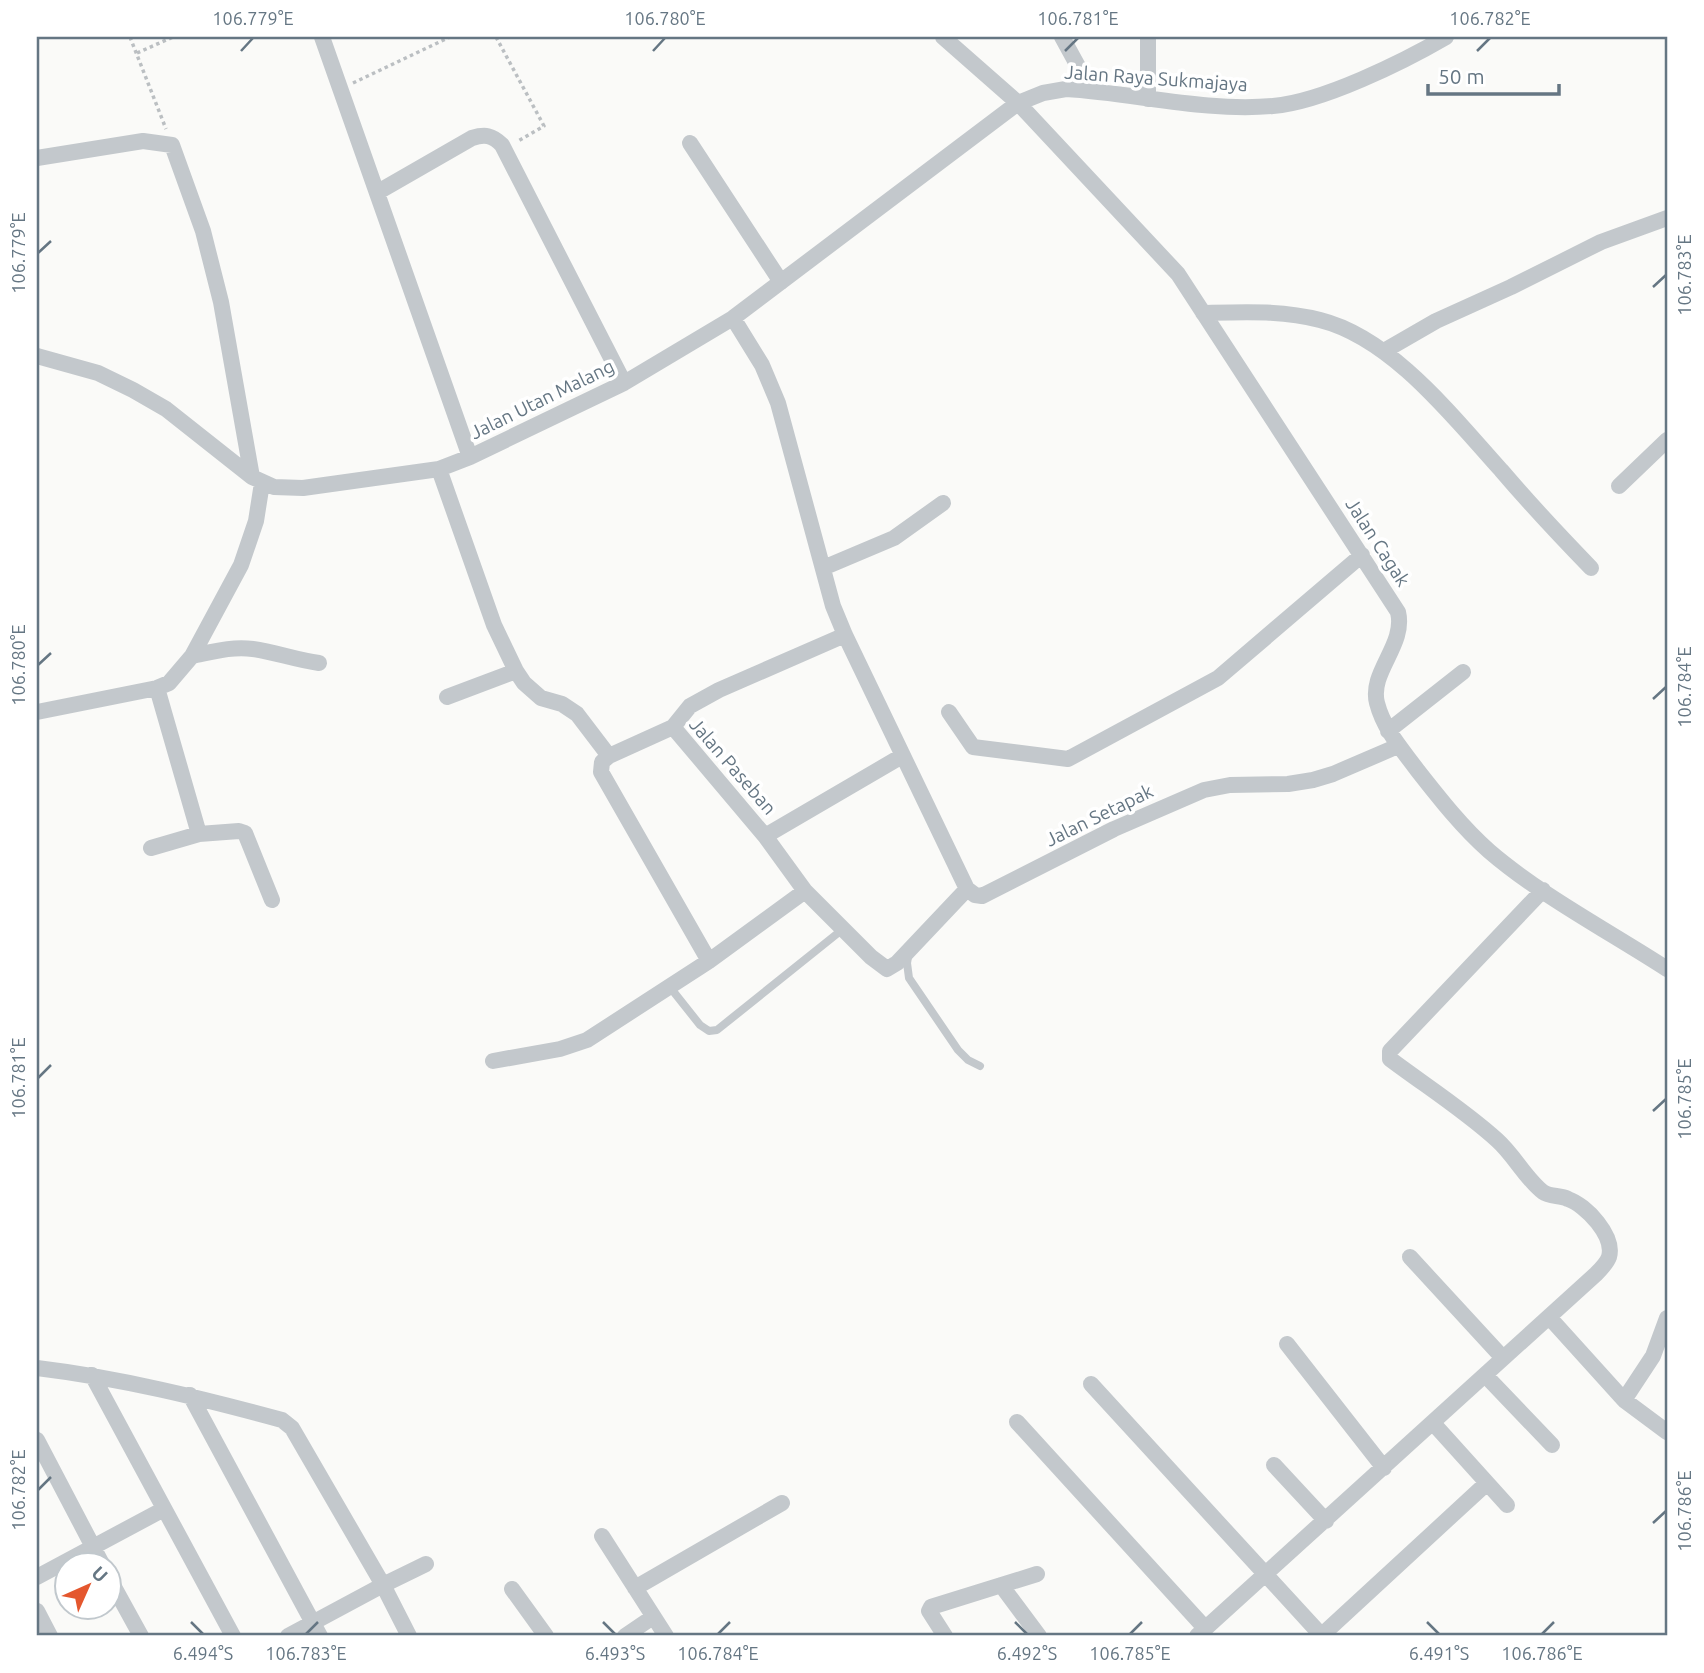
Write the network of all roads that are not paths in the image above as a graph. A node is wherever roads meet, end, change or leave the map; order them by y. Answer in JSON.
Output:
{"nodes":[{"id":1,"x":322,"y":37,"type":"edge"},
{"id":2,"x":943,"y":37,"type":"edge"},
{"id":3,"x":1062,"y":37,"type":"edge"},
{"id":4,"x":1148,"y":37,"type":"edge"},
{"id":5,"x":1446,"y":37,"type":"edge"},
{"id":6,"x":1091,"y":90,"type":"junction"},
{"id":7,"x":1148,"y":99,"type":"junction"},
{"id":8,"x":1018,"y":103,"type":"junction"},
{"id":9,"x":690,"y":143,"type":"dead end"},
{"id":10,"x":37,"y":158,"type":"edge"},
{"id":11,"x":378,"y":192,"type":"junction"},
{"id":12,"x":1667,"y":218,"type":"edge"},
{"id":13,"x":781,"y":282,"type":"junction"},
{"id":14,"x":1203,"y":313,"type":"junction"},
{"id":15,"x":733,"y":318,"type":"junction"},
{"id":16,"x":1384,"y":351,"type":"junction"},
{"id":17,"x":37,"y":356,"type":"edge"},
{"id":18,"x":624,"y":383,"type":"junction"},
{"id":19,"x":1667,"y":440,"type":"edge"},
{"id":20,"x":470,"y":457,"type":"junction"},
{"id":21,"x":439,"y":469,"type":"junction"},
{"id":22,"x":257,"y":480,"type":"junction"},
{"id":23,"x":1619,"y":486,"type":"dead end"},
{"id":24,"x":943,"y":503,"type":"dead end"},
{"id":25,"x":1362,"y":555,"type":"junction"},
{"id":26,"x":823,"y":568,"type":"junction"},
{"id":27,"x":1591,"y":568,"type":"dead end"},
{"id":28,"x":845,"y":635,"type":"junction"},
{"id":29,"x":192,"y":656,"type":"junction"},
{"id":30,"x":318,"y":663,"type":"dead end"},
{"id":31,"x":516,"y":671,"type":"junction"},
{"id":32,"x":1463,"y":672,"type":"dead end"},
{"id":33,"x":157,"y":688,"type":"junction"},
{"id":34,"x":447,"y":697,"type":"dead end"},
{"id":35,"x":37,"y":712,"type":"edge"},
{"id":36,"x":949,"y":712,"type":"dead end"},
{"id":37,"x":673,"y":727,"type":"junction"},
{"id":38,"x":1388,"y":731,"type":"junction"},
{"id":39,"x":1398,"y":746,"type":"junction"},
{"id":40,"x":902,"y":755,"type":"junction"},
{"id":41,"x":609,"y":756,"type":"junction"},
{"id":42,"x":199,"y":834,"type":"junction"},
{"id":43,"x":765,"y":836,"type":"junction"},
{"id":44,"x":151,"y":848,"type":"dead end"},
{"id":45,"x":967,"y":889,"type":"junction"},
{"id":46,"x":1543,"y":890,"type":"junction"},
{"id":47,"x":805,"y":891,"type":"junction"},
{"id":48,"x":272,"y":900,"type":"dead end"},
{"id":49,"x":842,"y":929,"type":"junction"},
{"id":50,"x":911,"y":947,"type":"junction"},
{"id":51,"x":709,"y":961,"type":"junction"},
{"id":52,"x":1667,"y":969,"type":"edge"},
{"id":53,"x":669,"y":986,"type":"junction"},
{"id":54,"x":493,"y":1061,"type":"dead end"},
{"id":55,"x":980,"y":1066,"type":"dead end"},
{"id":56,"x":1410,"y":1257,"type":"dead end"},
{"id":57,"x":1549,"y":1317,"type":"junction"},
{"id":58,"x":1667,"y":1318,"type":"edge"},
{"id":59,"x":1287,"y":1344,"type":"dead end"},
{"id":60,"x":1503,"y":1358,"type":"junction"},
{"id":61,"x":37,"y":1368,"type":"edge"},
{"id":62,"x":92,"y":1375,"type":"junction"},
{"id":63,"x":1485,"y":1375,"type":"junction"},
{"id":64,"x":1091,"y":1384,"type":"dead end"},
{"id":65,"x":190,"y":1395,"type":"junction"},
{"id":66,"x":1624,"y":1400,"type":"junction"},
{"id":67,"x":1017,"y":1422,"type":"dead end"},
{"id":68,"x":1433,"y":1423,"type":"junction"},
{"id":69,"x":1667,"y":1432,"type":"edge"},
{"id":70,"x":37,"y":1440,"type":"edge"},
{"id":71,"x":1552,"y":1445,"type":"dead end"},
{"id":72,"x":1274,"y":1465,"type":"dead end"},
{"id":73,"x":1384,"y":1468,"type":"junction"},
{"id":74,"x":1487,"y":1483,"type":"junction"},
{"id":75,"x":782,"y":1503,"type":"dead end"},
{"id":76,"x":1507,"y":1505,"type":"dead end"},
{"id":77,"x":164,"y":1509,"type":"junction"},
{"id":78,"x":1326,"y":1521,"type":"junction"},
{"id":79,"x":602,"y":1536,"type":"dead end"},
{"id":80,"x":93,"y":1547,"type":"junction"},
{"id":81,"x":95,"y":1550,"type":"edge"},
{"id":82,"x":426,"y":1564,"type":"dead end"},
{"id":83,"x":1037,"y":1574,"type":"dead end"},
{"id":84,"x":1266,"y":1575,"type":"junction"},
{"id":85,"x":37,"y":1577,"type":"edge"},
{"id":86,"x":383,"y":1585,"type":"junction"},
{"id":87,"x":1001,"y":1585,"type":"junction"},
{"id":88,"x":635,"y":1588,"type":"junction"},
{"id":89,"x":512,"y":1589,"type":"dead end"},
{"id":90,"x":122,"y":1601,"type":"edge"},
{"id":91,"x":37,"y":1611,"type":"edge"},
{"id":92,"x":653,"y":1617,"type":"junction"},
{"id":93,"x":316,"y":1629,"type":"edge"},
{"id":94,"x":1201,"y":1632,"type":"edge"},
{"id":95,"x":50,"y":1636,"type":"edge"},
{"id":96,"x":141,"y":1636,"type":"edge"},
{"id":97,"x":233,"y":1636,"type":"edge"},
{"id":98,"x":288,"y":1636,"type":"edge"},
{"id":99,"x":410,"y":1636,"type":"edge"},
{"id":100,"x":546,"y":1636,"type":"edge"},
{"id":101,"x":625,"y":1636,"type":"edge"},
{"id":102,"x":666,"y":1636,"type":"edge"},
{"id":103,"x":945,"y":1636,"type":"edge"},
{"id":104,"x":1039,"y":1636,"type":"edge"},
{"id":105,"x":1321,"y":1636,"type":"edge"}],
"edges":[{"from":1,"to":11,"type":"street"},
{"from":2,"to":8,"type":"street","name":"Jalan Cagak"},
{"from":3,"to":6,"type":"street"},
{"from":4,"to":7,"type":"street"},
{"from":5,"to":7,"type":"street","name":"Jalan Raya Sukmajaya"},
{"from":6,"to":7,"type":"street","name":"Jalan Raya Sukmajaya"},
{"from":6,"to":8,"type":"street","name":"Jalan Raya Sukmajaya"},
{"from":8,"to":13,"type":"street","name":"Jalan Utan Malang"},
{"from":8,"to":14,"type":"street","name":"Jalan Cagak"},
{"from":9,"to":13,"type":"street"},
{"from":10,"to":22,"type":"street"},
{"from":11,"to":18,"type":"street"},
{"from":11,"to":20,"type":"street"},
{"from":12,"to":16,"type":"street"},
{"from":13,"to":15,"type":"street","name":"Jalan Utan Malang"},
{"from":14,"to":16,"type":"street"},
{"from":14,"to":25,"type":"street","name":"Jalan Cagak"},
{"from":15,"to":18,"type":"street","name":"Jalan Utan Malang"},
{"from":15,"to":26,"type":"street"},
{"from":16,"to":27,"type":"street"},
{"from":17,"to":22,"type":"street"},
{"from":18,"to":20,"type":"street","name":"Jalan Utan Malang"},
{"from":19,"to":23,"type":"street"},
{"from":20,"to":21,"type":"street","name":"Jalan Utan Malang"},
{"from":21,"to":22,"type":"street","name":"Jalan Utan Malang"},
{"from":21,"to":31,"type":"street"},
{"from":22,"to":29,"type":"street"},
{"from":24,"to":26,"type":"street"},
{"from":25,"to":36,"type":"street"},
{"from":25,"to":38,"type":"street","name":"Jalan Cagak"},
{"from":26,"to":28,"type":"street"},
{"from":28,"to":37,"type":"street"},
{"from":28,"to":40,"type":"street"},
{"from":29,"to":30,"type":"street"},
{"from":29,"to":33,"type":"street"},
{"from":31,"to":34,"type":"street"},
{"from":31,"to":41,"type":"street"},
{"from":32,"to":38,"type":"street"},
{"from":33,"to":35,"type":"street"},
{"from":33,"to":42,"type":"street"},
{"from":37,"to":41,"type":"street","name":"Jalan Paseban"},
{"from":37,"to":43,"type":"street","name":"Jalan Paseban"},
{"from":38,"to":39,"type":"street","name":"Jalan Cagak"},
{"from":39,"to":45,"type":"street","name":"Jalan Setapak"},
{"from":39,"to":46,"type":"street","name":"Jalan Cagak"},
{"from":40,"to":43,"type":"street"},
{"from":40,"to":45,"type":"street"},
{"from":41,"to":51,"type":"street"},
{"from":42,"to":44,"type":"street"},
{"from":42,"to":48,"type":"street"},
{"from":43,"to":47,"type":"street","name":"Jalan Paseban"},
{"from":45,"to":50,"type":"street","name":"Jalan Paseban"},
{"from":46,"to":52,"type":"street","name":"Jalan Cagak"},
{"from":46,"to":57,"type":"street"},
{"from":47,"to":49,"type":"street","name":"Jalan Paseban"},
{"from":47,"to":51,"type":"street"},
{"from":49,"to":50,"type":"street","name":"Jalan Paseban"},
{"from":49,"to":53,"type":"lane"},
{"from":50,"to":55,"type":"lane"},
{"from":51,"to":53,"type":"street"},
{"from":53,"to":54,"type":"street"},
{"from":56,"to":60,"type":"street"},
{"from":57,"to":60,"type":"street"},
{"from":57,"to":66,"type":"street"},
{"from":58,"to":66,"type":"street"},
{"from":59,"to":73,"type":"street"},
{"from":60,"to":63,"type":"street"},
{"from":61,"to":62,"type":"street"},
{"from":62,"to":65,"type":"street"},
{"from":62,"to":77,"type":"street"},
{"from":63,"to":68,"type":"street"},
{"from":63,"to":71,"type":"street"},
{"from":64,"to":84,"type":"street"},
{"from":65,"to":86,"type":"street"},
{"from":65,"to":93,"type":"street"},
{"from":66,"to":69,"type":"street"},
{"from":67,"to":94,"type":"street"},
{"from":68,"to":73,"type":"street"},
{"from":68,"to":74,"type":"street"},
{"from":70,"to":80,"type":"street"},
{"from":72,"to":78,"type":"street"},
{"from":73,"to":78,"type":"street"},
{"from":74,"to":76,"type":"street"},
{"from":74,"to":105,"type":"street"},
{"from":75,"to":88,"type":"street"},
{"from":77,"to":80,"type":"street"},
{"from":77,"to":97,"type":"street"},
{"from":78,"to":84,"type":"street"},
{"from":79,"to":88,"type":"street"},
{"from":80,"to":81,"type":"street"},
{"from":80,"to":85,"type":"street"},
{"from":82,"to":86,"type":"street"},
{"from":83,"to":87,"type":"street"},
{"from":84,"to":94,"type":"street"},
{"from":84,"to":105,"type":"street"},
{"from":86,"to":93,"type":"street"},
{"from":86,"to":99,"type":"street"},
{"from":87,"to":103,"type":"street"},
{"from":87,"to":104,"type":"street"},
{"from":88,"to":92,"type":"street"},
{"from":89,"to":100,"type":"street"},
{"from":90,"to":96,"type":"street"},
{"from":91,"to":95,"type":"street"},
{"from":92,"to":101,"type":"street"},
{"from":92,"to":102,"type":"street"},
{"from":93,"to":98,"type":"street"}]}
